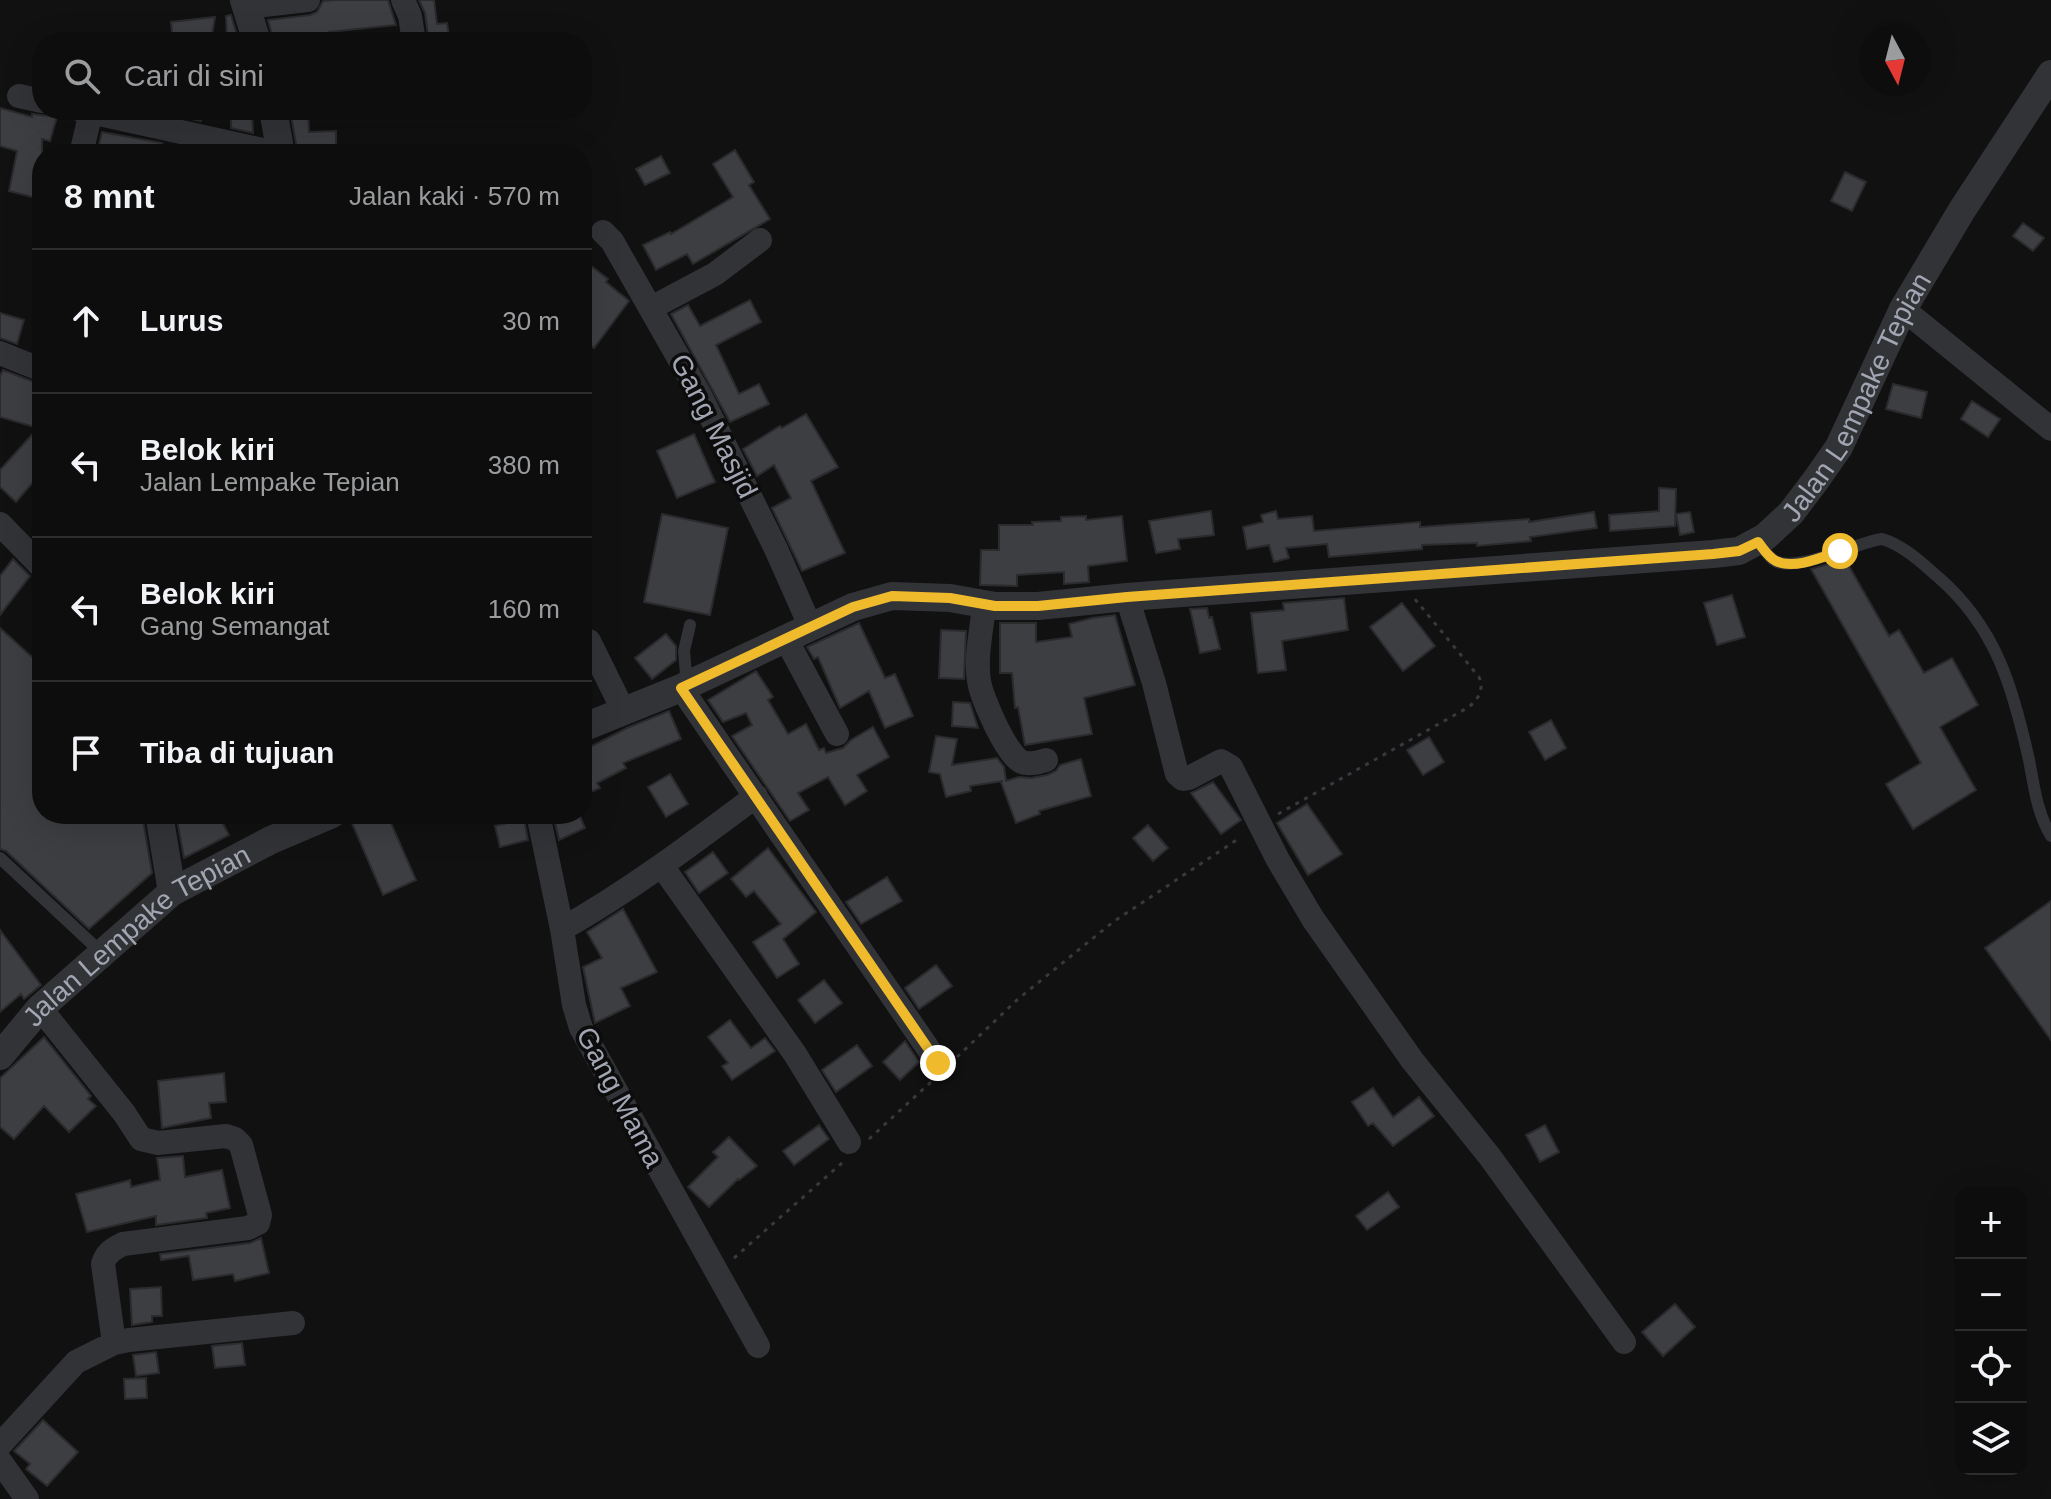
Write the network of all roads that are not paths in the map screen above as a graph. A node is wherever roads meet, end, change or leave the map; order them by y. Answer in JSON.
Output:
{"nodes":[{"id":1,"x":308,"y":0,"type":"edge"},
{"id":2,"x":403,"y":0,"type":"edge"},
{"id":3,"x":245,"y":3,"type":"edge"},
{"id":4,"x":254,"y":32,"type":"edge"},
{"id":5,"x":412,"y":32,"type":"edge"},
{"id":6,"x":2051,"y":74,"type":"edge"},
{"id":7,"x":85,"y":120,"type":"edge"},
{"id":8,"x":118,"y":120,"type":"edge"},
{"id":9,"x":275,"y":120,"type":"edge"},
{"id":10,"x":82,"y":144,"type":"edge"},
{"id":11,"x":202,"y":144,"type":"edge"},
{"id":12,"x":279,"y":144,"type":"edge"},
{"id":13,"x":603,"y":232,"type":"dead end"},
{"id":14,"x":760,"y":240,"type":"dead end"},
{"id":15,"x":651,"y":308,"type":"junction"},
{"id":16,"x":1903,"y":309,"type":"junction"},
{"id":17,"x":0,"y":353,"type":"edge"},
{"id":18,"x":32,"y":366,"type":"edge"},
{"id":19,"x":2051,"y":429,"type":"edge"},
{"id":20,"x":0,"y":524,"type":"edge"},
{"id":21,"x":1758,"y":542,"type":"junction"},
{"id":22,"x":32,"y":557,"type":"edge"},
{"id":23,"x":1127,"y":597,"type":"junction"},
{"id":24,"x":984,"y":605,"type":"junction"},
{"id":25,"x":690,"y":625,"type":"dead end"},
{"id":26,"x":798,"y":633,"type":"junction"},
{"id":27,"x":592,"y":647,"type":"edge"},
{"id":28,"x":684,"y":687,"type":"junction"},
{"id":29,"x":624,"y":712,"type":"junction"},
{"id":30,"x":592,"y":724,"type":"edge"},
{"id":31,"x":837,"y":734,"type":"dead end"},
{"id":32,"x":1046,"y":760,"type":"dead end"},
{"id":33,"x":756,"y":796,"type":"junction"},
{"id":34,"x":161,"y":824,"type":"edge"},
{"id":35,"x":309,"y":824,"type":"edge"},
{"id":36,"x":540,"y":824,"type":"edge"},
{"id":37,"x":2051,"y":836,"type":"edge"},
{"id":38,"x":0,"y":858,"type":"edge"},
{"id":39,"x":662,"y":866,"type":"junction"},
{"id":40,"x":172,"y":892,"type":"junction"},
{"id":41,"x":562,"y":929,"type":"junction"},
{"id":42,"x":103,"y":954,"type":"junction"},
{"id":43,"x":40,"y":1008,"type":"junction"},
{"id":44,"x":0,"y":1056,"type":"edge"},
{"id":45,"x":941,"y":1068,"type":"road end"},
{"id":46,"x":854,"y":1148,"type":"road end"},
{"id":47,"x":293,"y":1323,"type":"dead end"},
{"id":48,"x":1624,"y":1342,"type":"dead end"},
{"id":49,"x":114,"y":1343,"type":"junction"},
{"id":50,"x":758,"y":1346,"type":"dead end"},
{"id":51,"x":0,"y":1445,"type":"edge"},
{"id":52,"x":0,"y":1461,"type":"edge"},
{"id":53,"x":27,"y":1499,"type":"edge"}],
"edges":[{"from":1,"to":3,"type":"street"},
{"from":2,"to":5,"type":"street"},
{"from":3,"to":4,"type":"street"},
{"from":6,"to":16,"type":"street","name":"Jalan Lempake Tepian"},
{"from":7,"to":10,"type":"street"},
{"from":8,"to":11,"type":"street"},
{"from":9,"to":12,"type":"street"},
{"from":13,"to":15,"type":"street","name":"Gang Masjid"},
{"from":14,"to":15,"type":"street"},
{"from":15,"to":26,"type":"street","name":"Gang Masjid"},
{"from":16,"to":19,"type":"street"},
{"from":16,"to":21,"type":"street","name":"Jalan Lempake Tepian"},
{"from":17,"to":18,"type":"street"},
{"from":20,"to":22,"type":"street"},
{"from":21,"to":23,"type":"street","name":"Jalan Lempake Tepian"},
{"from":21,"to":37,"type":"lane"},
{"from":23,"to":24,"type":"street","name":"Jalan Lempake Tepian"},
{"from":23,"to":48,"type":"street"},
{"from":24,"to":26,"type":"street","name":"Jalan Lempake Tepian"},
{"from":24,"to":32,"type":"street"},
{"from":25,"to":28,"type":"lane"},
{"from":26,"to":28,"type":"street","name":"Jalan Lempake Tepian"},
{"from":26,"to":31,"type":"street","name":"Gang Masjid"},
{"from":27,"to":29,"type":"street"},
{"from":28,"to":29,"type":"street","name":"Jalan Lempake Tepian"},
{"from":28,"to":33,"type":"street"},
{"from":29,"to":30,"type":"street","name":"Jalan Lempake Tepian"},
{"from":33,"to":39,"type":"street"},
{"from":33,"to":45,"type":"street"},
{"from":34,"to":40,"type":"street"},
{"from":35,"to":40,"type":"street","name":"Jalan Lempake Tepian"},
{"from":36,"to":41,"type":"street","name":"Gang Mama"},
{"from":38,"to":42,"type":"lane"},
{"from":39,"to":41,"type":"street"},
{"from":39,"to":46,"type":"street"},
{"from":40,"to":42,"type":"street","name":"Jalan Lempake Tepian"},
{"from":41,"to":50,"type":"street","name":"Gang Mama"},
{"from":42,"to":43,"type":"street","name":"Jalan Lempake Tepian"},
{"from":43,"to":44,"type":"street","name":"Jalan Lempake Tepian"},
{"from":43,"to":49,"type":"street"},
{"from":47,"to":49,"type":"street"},
{"from":49,"to":51,"type":"street"},
{"from":52,"to":53,"type":"street"}]}
